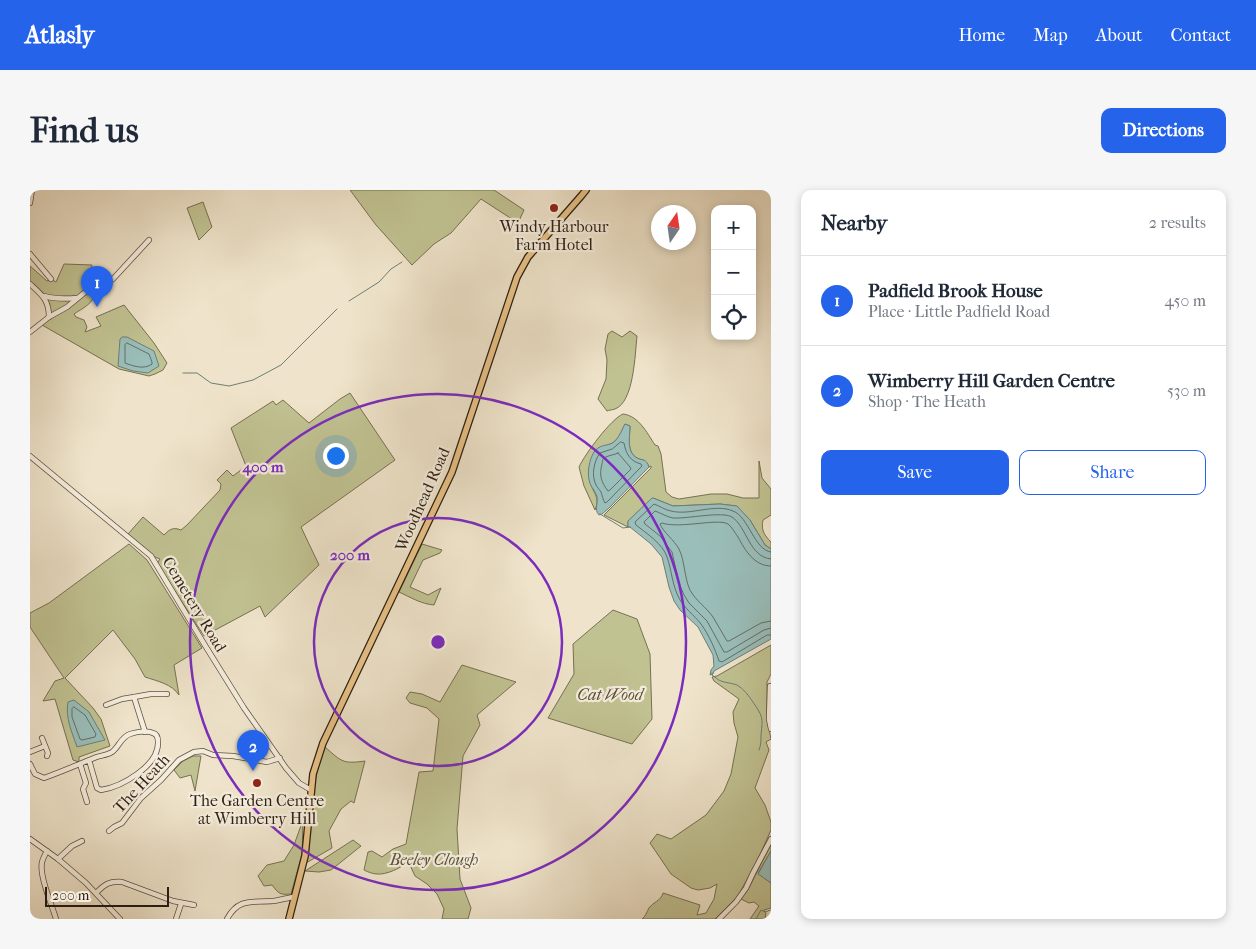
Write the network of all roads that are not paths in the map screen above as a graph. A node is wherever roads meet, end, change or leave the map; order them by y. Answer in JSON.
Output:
{"nodes":[{"id":1,"x":32,"y":190,"type":"edge"},
{"id":2,"x":586,"y":190,"type":"edge"},
{"id":3,"x":30,"y":203,"type":"edge"},
{"id":4,"x":148,"y":240,"type":"dead end"},
{"id":5,"x":30,"y":254,"type":"edge"},
{"id":6,"x":52,"y":279,"type":"dead end"},
{"id":7,"x":30,"y":284,"type":"edge"},
{"id":8,"x":44,"y":296,"type":"junction"},
{"id":9,"x":77,"y":298,"type":"junction"},
{"id":10,"x":49,"y":317,"type":"junction"},
{"id":11,"x":30,"y":332,"type":"edge"},
{"id":12,"x":30,"y":456,"type":"edge"},
{"id":13,"x":770,"y":686,"type":"dead end"},
{"id":14,"x":167,"y":694,"type":"dead end"},
{"id":15,"x":134,"y":697,"type":"junction"},
{"id":16,"x":106,"y":705,"type":"dead end"},
{"id":17,"x":771,"y":727,"type":"edge"},
{"id":18,"x":145,"y":732,"type":"junction"},
{"id":19,"x":42,"y":738,"type":"dead end"},
{"id":20,"x":45,"y":746,"type":"junction"},
{"id":21,"x":30,"y":752,"type":"edge"},
{"id":22,"x":47,"y":756,"type":"dead end"},
{"id":23,"x":280,"y":758,"type":"junction"},
{"id":24,"x":89,"y":760,"type":"junction"},
{"id":25,"x":30,"y":764,"type":"edge"},
{"id":26,"x":80,"y":764,"type":"junction"},
{"id":27,"x":311,"y":790,"type":"junction"},
{"id":28,"x":87,"y":802,"type":"dead end"},
{"id":29,"x":109,"y":831,"type":"dead end"},
{"id":30,"x":30,"y":839,"type":"edge"},
{"id":31,"x":771,"y":839,"type":"edge"},
{"id":32,"x":82,"y":841,"type":"dead end"},
{"id":33,"x":46,"y":851,"type":"junction"},
{"id":34,"x":58,"y":859,"type":"junction"},
{"id":35,"x":96,"y":893,"type":"junction"},
{"id":36,"x":294,"y":897,"type":"junction"},
{"id":37,"x":181,"y":904,"type":"junction"},
{"id":38,"x":194,"y":906,"type":"dead end"},
{"id":39,"x":56,"y":919,"type":"edge"},
{"id":40,"x":120,"y":919,"type":"edge"},
{"id":41,"x":176,"y":919,"type":"edge"},
{"id":42,"x":227,"y":919,"type":"edge"},
{"id":43,"x":288,"y":919,"type":"edge"},
{"id":44,"x":719,"y":919,"type":"edge"}],
"edges":[{"from":1,"to":3,"type":"street"},
{"from":2,"to":27,"type":"main road","name":"Woodhead Road"},
{"from":4,"to":9,"type":"street"},
{"from":5,"to":6,"type":"street"},
{"from":7,"to":8,"type":"street"},
{"from":8,"to":9,"type":"street"},
{"from":8,"to":10,"type":"street"},
{"from":9,"to":10,"type":"street"},
{"from":10,"to":11,"type":"street"},
{"from":12,"to":23,"type":"street","name":"Cemetery Road"},
{"from":13,"to":17,"type":"street"},
{"from":14,"to":15,"type":"street"},
{"from":15,"to":16,"type":"street"},
{"from":15,"to":18,"type":"street"},
{"from":18,"to":24,"type":"street"},
{"from":18,"to":24,"type":"street"},
{"from":19,"to":20,"type":"street"},
{"from":20,"to":21,"type":"street"},
{"from":20,"to":22,"type":"street"},
{"from":23,"to":27,"type":"street","name":"Cemetery Road"},
{"from":23,"to":29,"type":"street","name":"The Heath"},
{"from":24,"to":26,"type":"street"},
{"from":25,"to":26,"type":"street"},
{"from":26,"to":28,"type":"street"},
{"from":27,"to":36,"type":"main road","name":"Woodhead Road"},
{"from":30,"to":33,"type":"street"},
{"from":31,"to":44,"type":"street"},
{"from":32,"to":34,"type":"street"},
{"from":33,"to":34,"type":"street"},
{"from":33,"to":39,"type":"street"},
{"from":34,"to":35,"type":"street"},
{"from":35,"to":37,"type":"street"},
{"from":35,"to":40,"type":"street"},
{"from":36,"to":42,"type":"street"},
{"from":36,"to":43,"type":"main road","name":"Woodhead Road"},
{"from":37,"to":38,"type":"street"},
{"from":37,"to":41,"type":"street"}]}
